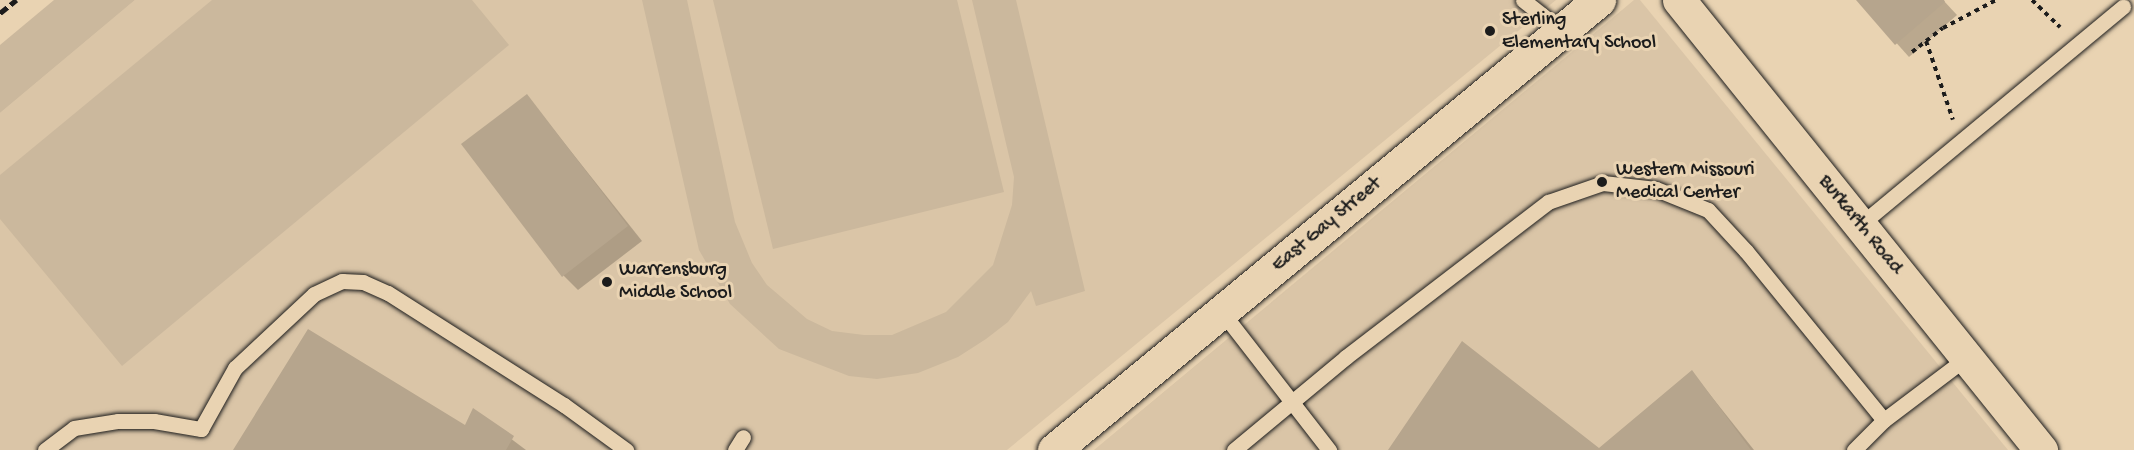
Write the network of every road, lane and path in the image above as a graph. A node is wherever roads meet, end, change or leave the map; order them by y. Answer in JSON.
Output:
{"nodes":[{"id":1,"x":1522,"y":0,"type":"edge"},
{"id":2,"x":1599,"y":0,"type":"edge"},
{"id":3,"x":1679,"y":0,"type":"edge"},
{"id":4,"x":1996,"y":0,"type":"edge"},
{"id":5,"x":2032,"y":0,"type":"edge"},
{"id":6,"x":2123,"y":7,"type":"dead end"},
{"id":7,"x":2066,"y":23,"type":"dead end"},
{"id":8,"x":1562,"y":30,"type":"junction"},
{"id":9,"x":1926,"y":41,"type":"junction"},
{"id":10,"x":1912,"y":52,"type":"dead end"},
{"id":11,"x":1955,"y":124,"type":"dead end"},
{"id":12,"x":1860,"y":225,"type":"junction"},
{"id":13,"x":1222,"y":312,"type":"junction"},
{"id":14,"x":1966,"y":358,"type":"junction"},
{"id":15,"x":1293,"y":403,"type":"junction"},
{"id":16,"x":1884,"y":420,"type":"junction"},
{"id":17,"x":1853,"y":449,"type":"edge"},
{"id":18,"x":45,"y":450,"type":"edge"},
{"id":19,"x":626,"y":450,"type":"edge"},
{"id":20,"x":1054,"y":450,"type":"edge"},
{"id":21,"x":1234,"y":450,"type":"edge"},
{"id":22,"x":1329,"y":450,"type":"edge"},
{"id":23,"x":2042,"y":450,"type":"edge"}],
"edges":[{"from":1,"to":8,"type":"lane"},
{"from":2,"to":8,"type":"main road","name":"East Gay Street"},
{"from":3,"to":12,"type":"main road","name":"Burkarth Road"},
{"from":4,"to":9,"type":"path"},
{"from":5,"to":7,"type":"path"},
{"from":6,"to":12,"type":"lane"},
{"from":8,"to":13,"type":"main road","name":"East Gay Street"},
{"from":9,"to":10,"type":"path"},
{"from":9,"to":11,"type":"path"},
{"from":12,"to":14,"type":"main road","name":"Burkarth Road"},
{"from":13,"to":15,"type":"lane"},
{"from":13,"to":20,"type":"main road","name":"East Gay Street"},
{"from":14,"to":16,"type":"lane"},
{"from":14,"to":23,"type":"main road","name":"Burkarth Road"},
{"from":15,"to":16,"type":"lane"},
{"from":15,"to":21,"type":"lane"},
{"from":15,"to":22,"type":"lane"},
{"from":16,"to":17,"type":"lane"},
{"from":18,"to":19,"type":"lane"}]}
